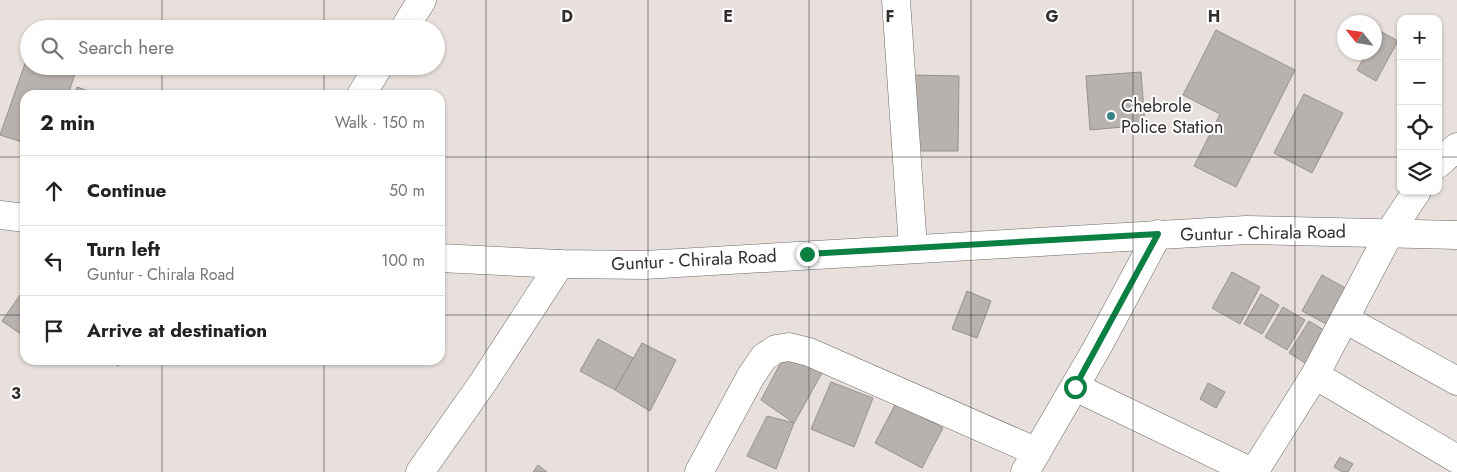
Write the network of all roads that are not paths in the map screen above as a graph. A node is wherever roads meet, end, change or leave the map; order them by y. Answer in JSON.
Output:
{"nodes":[{"id":1,"x":422,"y":0,"type":"edge"},
{"id":2,"x":896,"y":0,"type":"edge"},
{"id":3,"x":410,"y":20,"type":"edge"},
{"id":4,"x":373,"y":75,"type":"edge"},
{"id":5,"x":364,"y":90,"type":"edge"},
{"id":6,"x":1457,"y":147,"type":"edge"},
{"id":7,"x":1442,"y":160,"type":"edge"},
{"id":8,"x":1414,"y":195,"type":"edge"},
{"id":9,"x":0,"y":215,"type":"edge"},
{"id":10,"x":20,"y":217,"type":"edge"},
{"id":11,"x":1390,"y":232,"type":"junction"},
{"id":12,"x":1158,"y":234,"type":"junction"},
{"id":13,"x":1457,"y":235,"type":"edge"},
{"id":14,"x":913,"y":248,"type":"junction"},
{"id":15,"x":445,"y":258,"type":"edge"},
{"id":16,"x":560,"y":264,"type":"junction"},
{"id":17,"x":1344,"y":319,"type":"junction"},
{"id":18,"x":1315,"y":375,"type":"junction"},
{"id":19,"x":1457,"y":381,"type":"edge"},
{"id":20,"x":1075,"y":387,"type":"junction"},
{"id":21,"x":1457,"y":459,"type":"edge"},
{"id":22,"x":1031,"y":462,"type":"edge"},
{"id":23,"x":420,"y":472,"type":"edge"},
{"id":24,"x":699,"y":472,"type":"edge"},
{"id":25,"x":1253,"y":472,"type":"edge"}],
"edges":[{"from":1,"to":3,"type":"street"},
{"from":2,"to":14,"type":"street"},
{"from":4,"to":5,"type":"street"},
{"from":6,"to":7,"type":"street"},
{"from":8,"to":11,"type":"street"},
{"from":9,"to":10,"type":"street"},
{"from":11,"to":12,"type":"street","name":"Guntur - Chirala Road"},
{"from":11,"to":13,"type":"street","name":"Guntur - Chirala Road"},
{"from":11,"to":17,"type":"street"},
{"from":12,"to":14,"type":"street","name":"Guntur - Chirala Road"},
{"from":12,"to":20,"type":"street"},
{"from":14,"to":16,"type":"street","name":"Guntur - Chirala Road"},
{"from":15,"to":16,"type":"street","name":"Guntur - Chirala Road"},
{"from":16,"to":23,"type":"street"},
{"from":17,"to":18,"type":"street"},
{"from":17,"to":19,"type":"street"},
{"from":18,"to":21,"type":"street"},
{"from":18,"to":25,"type":"street"},
{"from":20,"to":22,"type":"street"},
{"from":20,"to":25,"type":"street"},
{"from":22,"to":24,"type":"street"}]}
